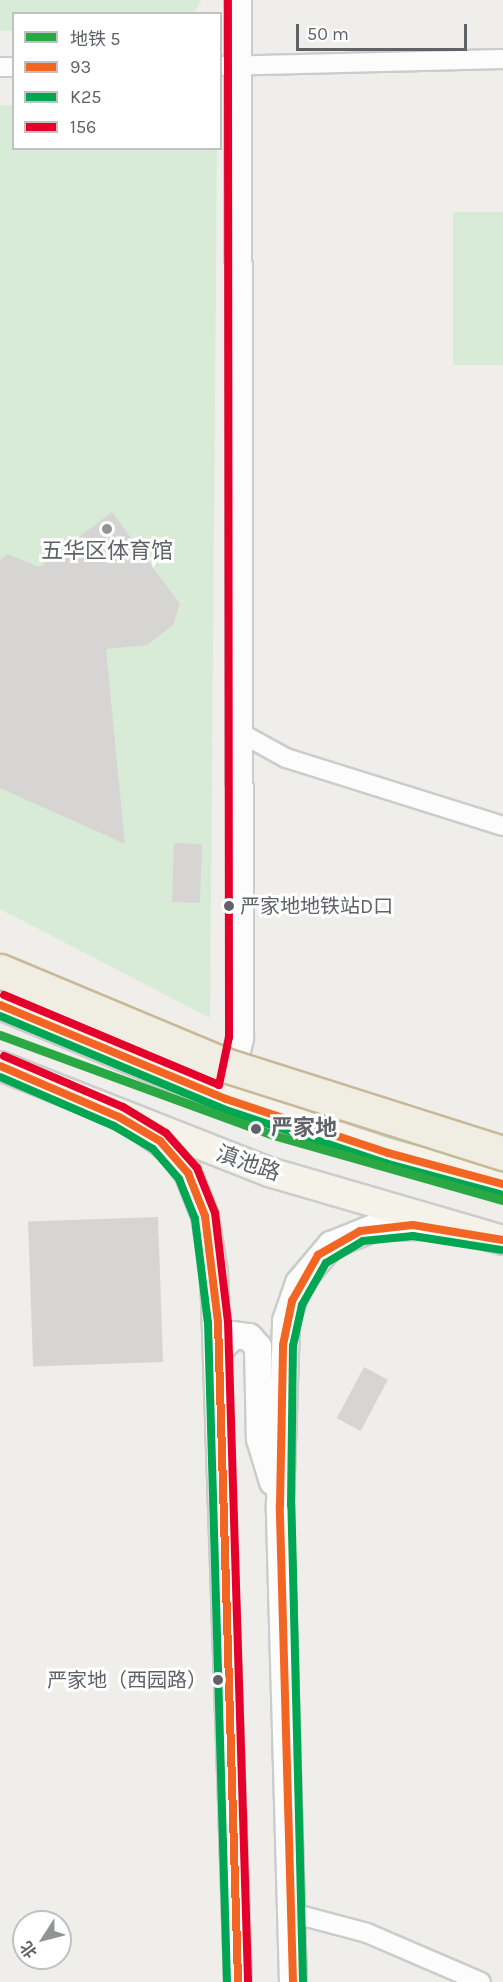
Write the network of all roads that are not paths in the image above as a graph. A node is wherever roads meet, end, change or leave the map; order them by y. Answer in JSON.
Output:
{"nodes":[{"id":1,"x":238,"y":0,"type":"edge"},
{"id":2,"x":503,"y":59,"type":"edge"},
{"id":3,"x":229,"y":65,"type":"edge"},
{"id":4,"x":239,"y":732,"type":"junction"},
{"id":5,"x":503,"y":826,"type":"edge"},
{"id":6,"x":0,"y":971,"type":"edge"},
{"id":7,"x":0,"y":1005,"type":"edge"},
{"id":8,"x":0,"y":1066,"type":"edge"},
{"id":9,"x":226,"y":1099,"type":"junction"},
{"id":10,"x":119,"y":1117,"type":"junction"},
{"id":11,"x":503,"y":1153,"type":"edge"},
{"id":12,"x":503,"y":1184,"type":"edge"},
{"id":13,"x":490,"y":1237,"type":"edge"},
{"id":14,"x":219,"y":1350,"type":"junction"},
{"id":15,"x":280,"y":1505,"type":"junction"},
{"id":16,"x":292,"y":1913,"type":"junction"},
{"id":17,"x":238,"y":1982,"type":"edge"},
{"id":18,"x":293,"y":1982,"type":"edge"},
{"id":19,"x":480,"y":1982,"type":"edge"}],
"edges":[{"from":1,"to":3,"type":"main road"},
{"from":2,"to":3,"type":"street"},
{"from":3,"to":4,"type":"main road"},
{"from":4,"to":5,"type":"street"},
{"from":4,"to":9,"type":"main road"},
{"from":6,"to":11,"type":"highway","bridge":true},
{"from":7,"to":9,"type":"main road"},
{"from":8,"to":10,"type":"main road","name":"滇池路"},
{"from":9,"to":12,"type":"main road"},
{"from":10,"to":13,"type":"main road","name":"滇池路"},
{"from":10,"to":14,"type":"main road"},
{"from":13,"to":15,"type":"main road"},
{"from":14,"to":15,"type":"main road"},
{"from":14,"to":17,"type":"main road"},
{"from":15,"to":16,"type":"main road"},
{"from":16,"to":18,"type":"main road"},
{"from":16,"to":19,"type":"street"}]}
